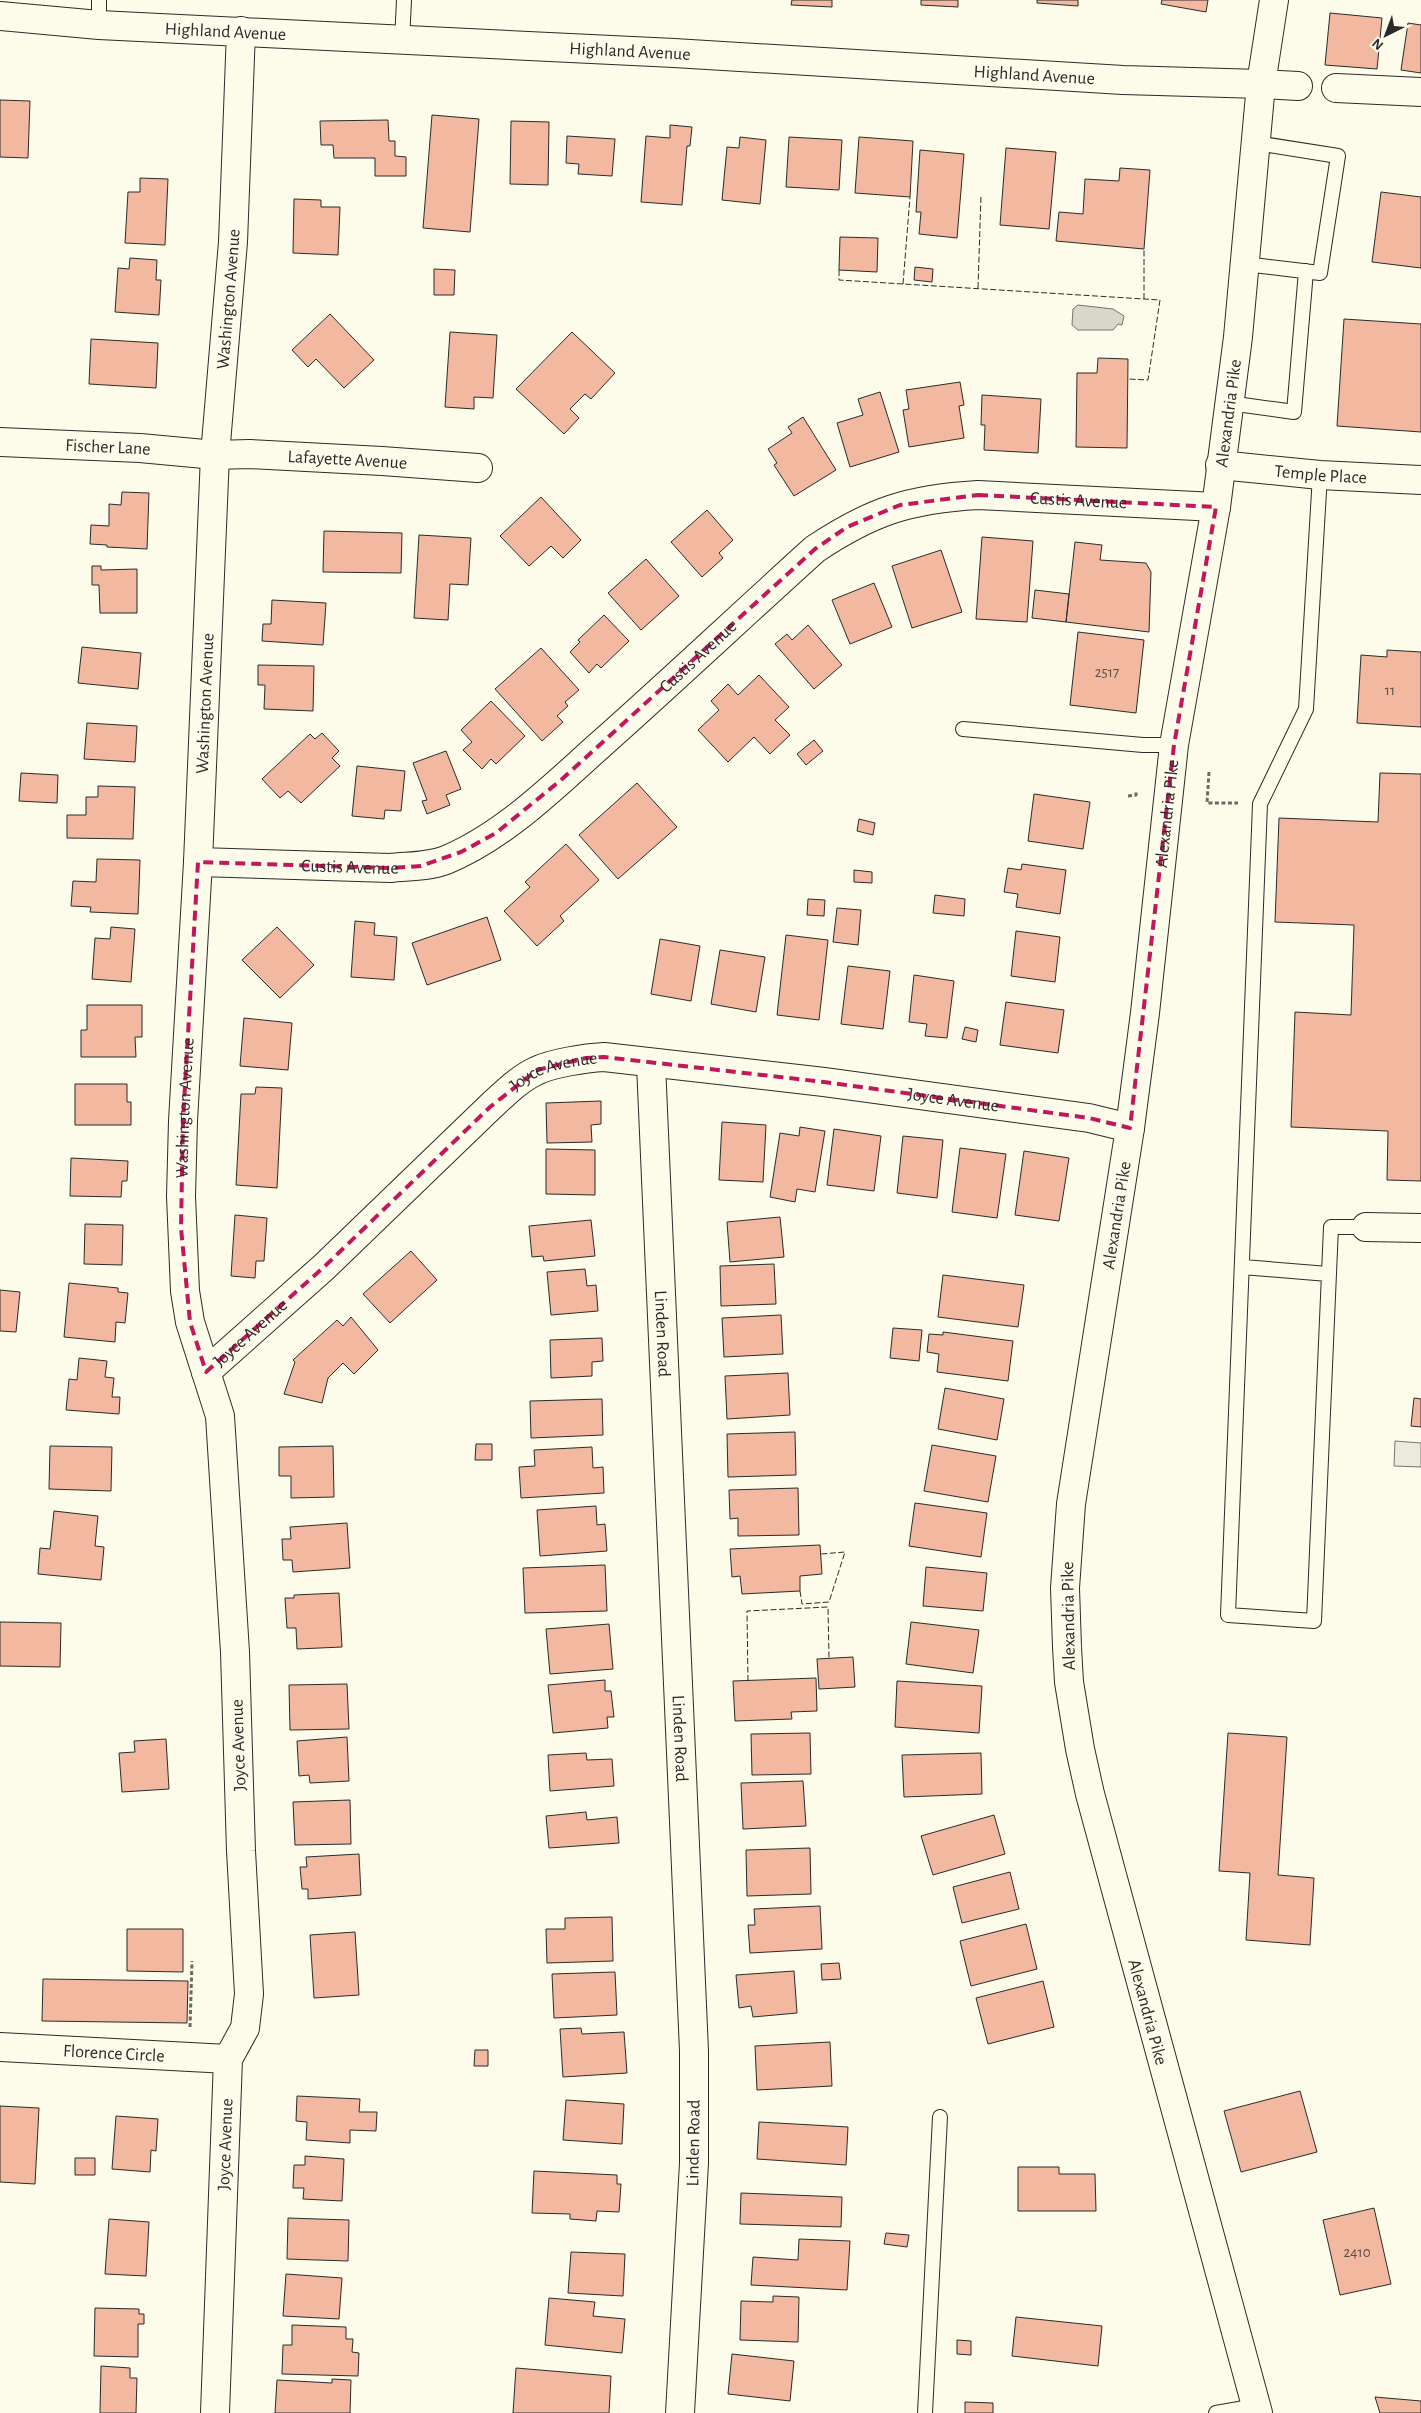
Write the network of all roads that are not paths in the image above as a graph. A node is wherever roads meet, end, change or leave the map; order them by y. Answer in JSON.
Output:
{"nodes":[{"id":1,"x":404,"y":0,"type":"edge"},
{"id":2,"x":1274,"y":0,"type":"edge"},
{"id":3,"x":99,"y":12,"type":"edge"},
{"id":4,"x":0,"y":16,"type":"edge"},
{"id":5,"x":241,"y":31,"type":"junction"},
{"id":6,"x":402,"y":41,"type":"junction"},
{"id":7,"x":1261,"y":84,"type":"junction"},
{"id":8,"x":1298,"y":86,"type":"dead end"},
{"id":9,"x":1336,"y":88,"type":"dead end"},
{"id":10,"x":1421,"y":92,"type":"edge"},
{"id":11,"x":1256,"y":143,"type":"junction"},
{"id":12,"x":1245,"y":264,"type":"junction"},
{"id":13,"x":1306,"y":271,"type":"junction"},
{"id":14,"x":1229,"y":403,"type":"junction"},
{"id":15,"x":0,"y":442,"type":"edge"},
{"id":16,"x":215,"y":455,"type":"junction"},
{"id":17,"x":1220,"y":465,"type":"junction"},
{"id":18,"x":478,"y":468,"type":"dead end"},
{"id":19,"x":1320,"y":476,"type":"junction"},
{"id":20,"x":1421,"y":480,"type":"edge"},
{"id":21,"x":1216,"y":507,"type":"junction"},
{"id":22,"x":963,"y":729,"type":"dead end"},
{"id":23,"x":1174,"y":746,"type":"junction"},
{"id":24,"x":198,"y":862,"type":"junction"},
{"id":25,"x":651,"y":1064,"type":"junction"},
{"id":26,"x":1130,"y":1128,"type":"junction"},
{"id":27,"x":1366,"y":1227,"type":"joint"},
{"id":28,"x":1421,"y":1228,"type":"edge"},
{"id":29,"x":1243,"y":1267,"type":"junction"},
{"id":30,"x":1328,"y":1274,"type":"junction"},
{"id":31,"x":206,"y":1372,"type":"junction"},
{"id":32,"x":0,"y":2047,"type":"edge"},
{"id":33,"x":228,"y":2059,"type":"junction"},
{"id":34,"x":940,"y":2117,"type":"dead end"},
{"id":35,"x":1257,"y":2409,"type":"edge"},
{"id":36,"x":215,"y":2413,"type":"edge"},
{"id":37,"x":680,"y":2413,"type":"edge"},
{"id":38,"x":924,"y":2413,"type":"edge"},
{"id":39,"x":1216,"y":2413,"type":"edge"}],
"edges":[{"from":1,"to":6,"type":"lane"},
{"from":2,"to":7,"type":"street","name":"Alexandria Pike"},
{"from":3,"to":4,"type":"street","name":"Highland Avenue"},
{"from":3,"to":5,"type":"street","name":"Highland Avenue"},
{"from":5,"to":6,"type":"street","name":"Highland Avenue"},
{"from":5,"to":16,"type":"street","name":"Washington Avenue"},
{"from":6,"to":7,"type":"street","name":"Highland Avenue"},
{"from":7,"to":8,"type":"street","name":"Highland Avenue"},
{"from":7,"to":11,"type":"street","name":"Alexandria Pike"},
{"from":9,"to":10,"type":"street"},
{"from":11,"to":12,"type":"street","name":"Alexandria Pike"},
{"from":11,"to":13,"type":"lane"},
{"from":12,"to":13,"type":"lane"},
{"from":12,"to":14,"type":"street","name":"Alexandria Pike"},
{"from":13,"to":14,"type":"lane"},
{"from":14,"to":17,"type":"street","name":"Alexandria Pike"},
{"from":15,"to":16,"type":"street","name":"Fischer Lane"},
{"from":16,"to":18,"type":"street","name":"Lafayette Avenue"},
{"from":16,"to":24,"type":"street","name":"Washington Avenue"},
{"from":17,"to":19,"type":"street","name":"Temple Place"},
{"from":17,"to":21,"type":"street","name":"Alexandria Pike"},
{"from":19,"to":20,"type":"street","name":"Temple Place"},
{"from":19,"to":29,"type":"lane"},
{"from":21,"to":23,"type":"street","name":"Alexandria Pike"},
{"from":21,"to":24,"type":"street","name":"Custis Avenue"},
{"from":22,"to":23,"type":"lane"},
{"from":23,"to":26,"type":"street","name":"Alexandria Pike"},
{"from":24,"to":31,"type":"street","name":"Washington Avenue"},
{"from":25,"to":26,"type":"street","name":"Joyce Avenue"},
{"from":25,"to":31,"type":"street","name":"Joyce Avenue"},
{"from":25,"to":37,"type":"street","name":"Linden Road"},
{"from":26,"to":35,"type":"street","name":"Alexandria Pike"},
{"from":27,"to":28,"type":"street"},
{"from":27,"to":30,"type":"lane"},
{"from":29,"to":30,"type":"lane"},
{"from":29,"to":30,"type":"lane"},
{"from":31,"to":33,"type":"street","name":"Joyce Avenue"},
{"from":32,"to":33,"type":"street","name":"Florence Circle"},
{"from":33,"to":36,"type":"street","name":"Joyce Avenue"},
{"from":34,"to":38,"type":"lane"},
{"from":35,"to":39,"type":"lane"}]}
